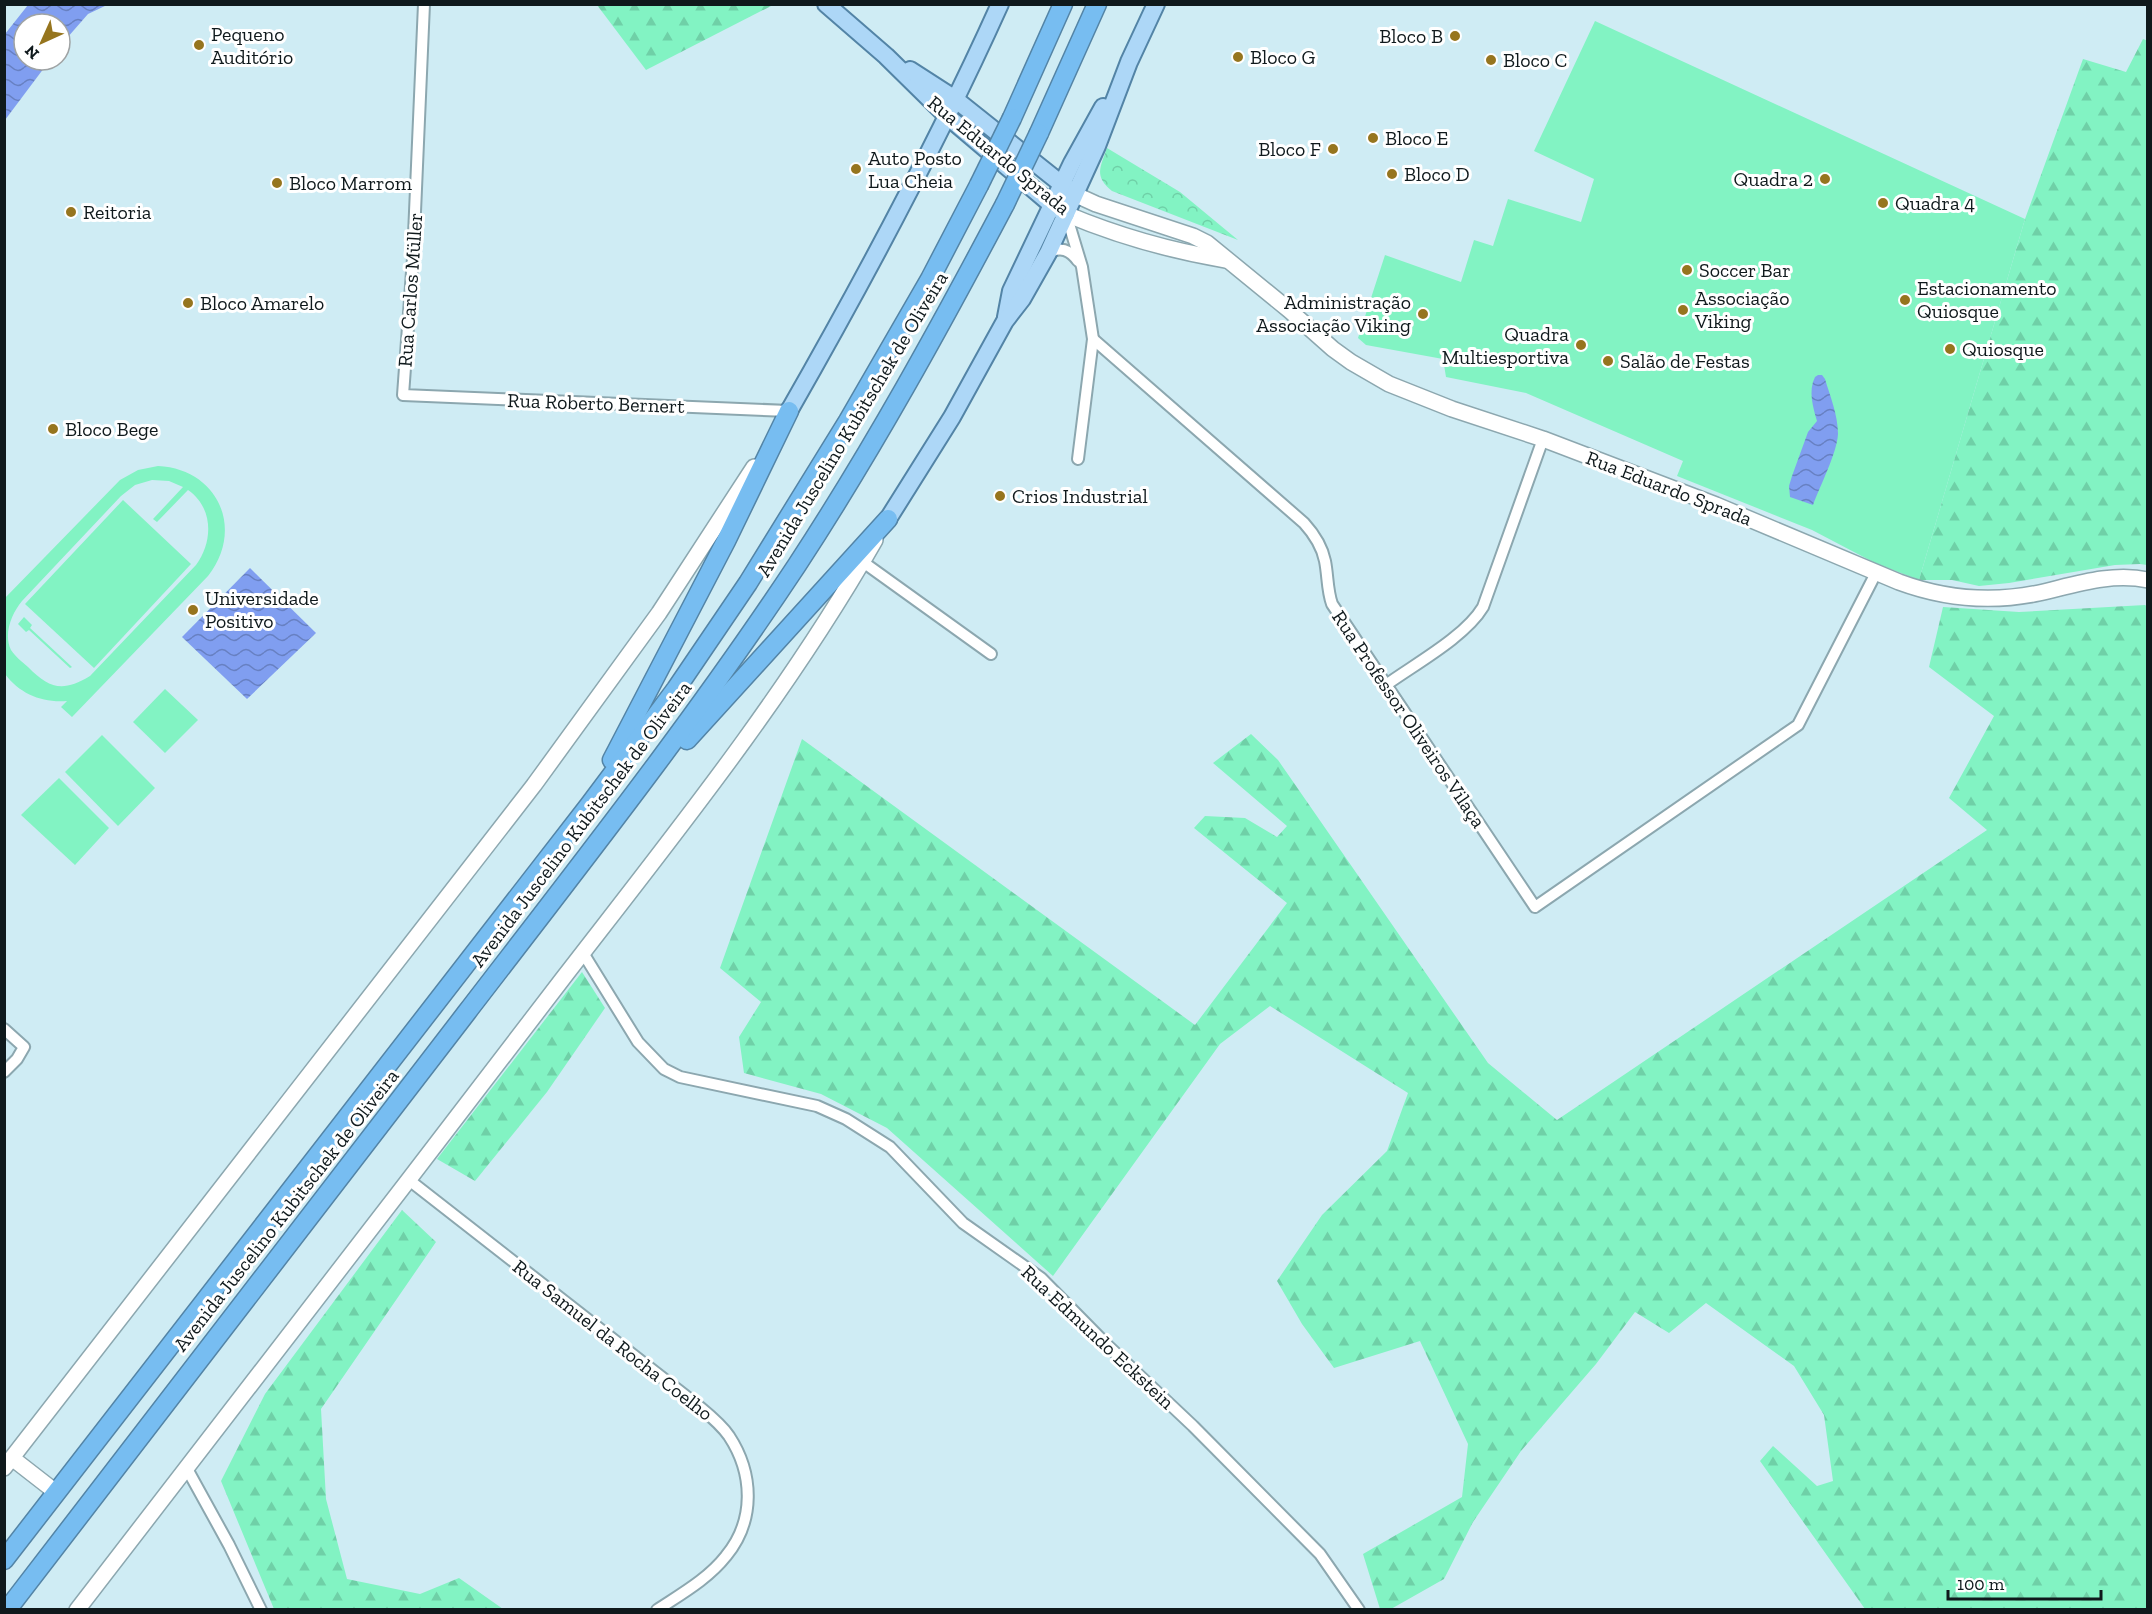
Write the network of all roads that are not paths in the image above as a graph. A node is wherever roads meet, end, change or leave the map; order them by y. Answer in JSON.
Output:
{"nodes":[{"id":1,"x":424,"y":4,"type":"edge"},
{"id":2,"x":826,"y":4,"type":"edge"},
{"id":3,"x":1000,"y":4,"type":"edge"},
{"id":4,"x":1063,"y":4,"type":"edge"},
{"id":5,"x":1097,"y":4,"type":"edge"},
{"id":6,"x":1156,"y":4,"type":"edge"},
{"id":7,"x":886,"y":56,"type":"junction"},
{"id":8,"x":973,"y":63,"type":"junction"},
{"id":9,"x":924,"y":79,"type":"junction"},
{"id":10,"x":955,"y":99,"type":"junction"},
{"id":11,"x":947,"y":116,"type":"junction"},
{"id":12,"x":1068,"y":189,"type":"junction"},
{"id":13,"x":1059,"y":209,"type":"junction"},
{"id":14,"x":1048,"y":253,"type":"junction"},
{"id":15,"x":1229,"y":260,"type":"junction"},
{"id":16,"x":1082,"y":267,"type":"junction"},
{"id":17,"x":1005,"y":321,"type":"junction"},
{"id":18,"x":1093,"y":339,"type":"junction"},
{"id":19,"x":403,"y":395,"type":"joint"},
{"id":20,"x":789,"y":411,"type":"junction"},
{"id":21,"x":1543,"y":439,"type":"junction"},
{"id":22,"x":1078,"y":459,"type":"dead end"},
{"id":23,"x":888,"y":519,"type":"junction"},
{"id":24,"x":863,"y":562,"type":"junction"},
{"id":25,"x":1876,"y":573,"type":"junction"},
{"id":26,"x":2148,"y":580,"type":"edge"},
{"id":27,"x":991,"y":654,"type":"dead end"},
{"id":28,"x":1386,"y":685,"type":"junction"},
{"id":29,"x":590,"y":804,"type":"junction"},
{"id":30,"x":555,"y":897,"type":"junction"},
{"id":31,"x":583,"y":953,"type":"junction"},
{"id":32,"x":4,"y":1029,"type":"edge"},
{"id":33,"x":4,"y":1072,"type":"edge"},
{"id":34,"x":409,"y":1180,"type":"junction"},
{"id":35,"x":8,"y":1463,"type":"edge"},
{"id":36,"x":186,"y":1467,"type":"junction"},
{"id":37,"x":57,"y":1492,"type":"junction"},
{"id":38,"x":4,"y":1560,"type":"edge"},
{"id":39,"x":7,"y":1610,"type":"edge"},
{"id":40,"x":77,"y":1610,"type":"edge"},
{"id":41,"x":261,"y":1610,"type":"edge"},
{"id":42,"x":657,"y":1610,"type":"edge"},
{"id":43,"x":1359,"y":1610,"type":"edge"}],
"edges":[{"from":1,"to":19,"type":"street","name":"Rua Carlos Müller"},
{"from":2,"to":7,"type":"main road","name":"Rua Eduardo Sprada"},
{"from":3,"to":8,"type":"main road"},
{"from":4,"to":29,"type":"highway","name":"Avenida Juscelino Kubitschek de Oliveira","bridge":true},
{"from":5,"to":30,"type":"highway","name":"Avenida Juscelino Kubitschek de Oliveira","bridge":true},
{"from":6,"to":12,"type":"main road"},
{"from":7,"to":9,"type":"main road","name":"Rua Eduardo Sprada"},
{"from":7,"to":11,"type":"main road","name":"Rua Eduardo Sprada"},
{"from":8,"to":9,"type":"main road"},
{"from":8,"to":10,"type":"main road"},
{"from":9,"to":10,"type":"main road","name":"Rua Eduardo Sprada"},
{"from":10,"to":11,"type":"main road"},
{"from":10,"to":12,"type":"main road","name":"Rua Eduardo Sprada"},
{"from":11,"to":13,"type":"main road","name":"Rua Eduardo Sprada"},
{"from":11,"to":20,"type":"main road"},
{"from":12,"to":13,"type":"main road"},
{"from":12,"to":15,"type":"main road","name":"Rua Eduardo Sprada"},
{"from":13,"to":14,"type":"main road"},
{"from":13,"to":15,"type":"main road","name":"Rua Eduardo Sprada"},
{"from":13,"to":16,"type":"street"},
{"from":13,"to":17,"type":"main road"},
{"from":14,"to":16,"type":"street"},
{"from":14,"to":17,"type":"main road"},
{"from":15,"to":21,"type":"main road","name":"Rua Eduardo Sprada"},
{"from":16,"to":18,"type":"street"},
{"from":17,"to":23,"type":"main road"},
{"from":18,"to":22,"type":"street"},
{"from":18,"to":28,"type":"street","name":"Rua Professor Oliveiros Vilaça"},
{"from":19,"to":20,"type":"street","name":"Rua Roberto Bernert"},
{"from":20,"to":29,"type":"highway"},
{"from":20,"to":35,"type":"main road"},
{"from":21,"to":25,"type":"main road","name":"Rua Eduardo Sprada"},
{"from":21,"to":28,"type":"street"},
{"from":23,"to":24,"type":"main road"},
{"from":23,"to":30,"type":"highway"},
{"from":24,"to":27,"type":"street"},
{"from":24,"to":31,"type":"main road"},
{"from":25,"to":26,"type":"main road","name":"Rua Eduardo Sprada"},
{"from":25,"to":28,"type":"street","name":"Rua Professor Oliveiros Vilaça"},
{"from":29,"to":37,"type":"highway","name":"Avenida Juscelino Kubitschek de Oliveira"},
{"from":30,"to":39,"type":"highway","name":"Avenida Juscelino Kubitschek de Oliveira"},
{"from":31,"to":34,"type":"main road"},
{"from":31,"to":43,"type":"street","name":"Rua Edmundo Eckstein"},
{"from":32,"to":33,"type":"street"},
{"from":34,"to":36,"type":"main road"},
{"from":34,"to":42,"type":"street","name":"Rua Samuel da Rocha Coelho"},
{"from":35,"to":37,"type":"main road"},
{"from":36,"to":40,"type":"main road"},
{"from":36,"to":41,"type":"street"},
{"from":37,"to":38,"type":"highway","name":"Avenida Juscelino Kubitschek de Oliveira"}]}
